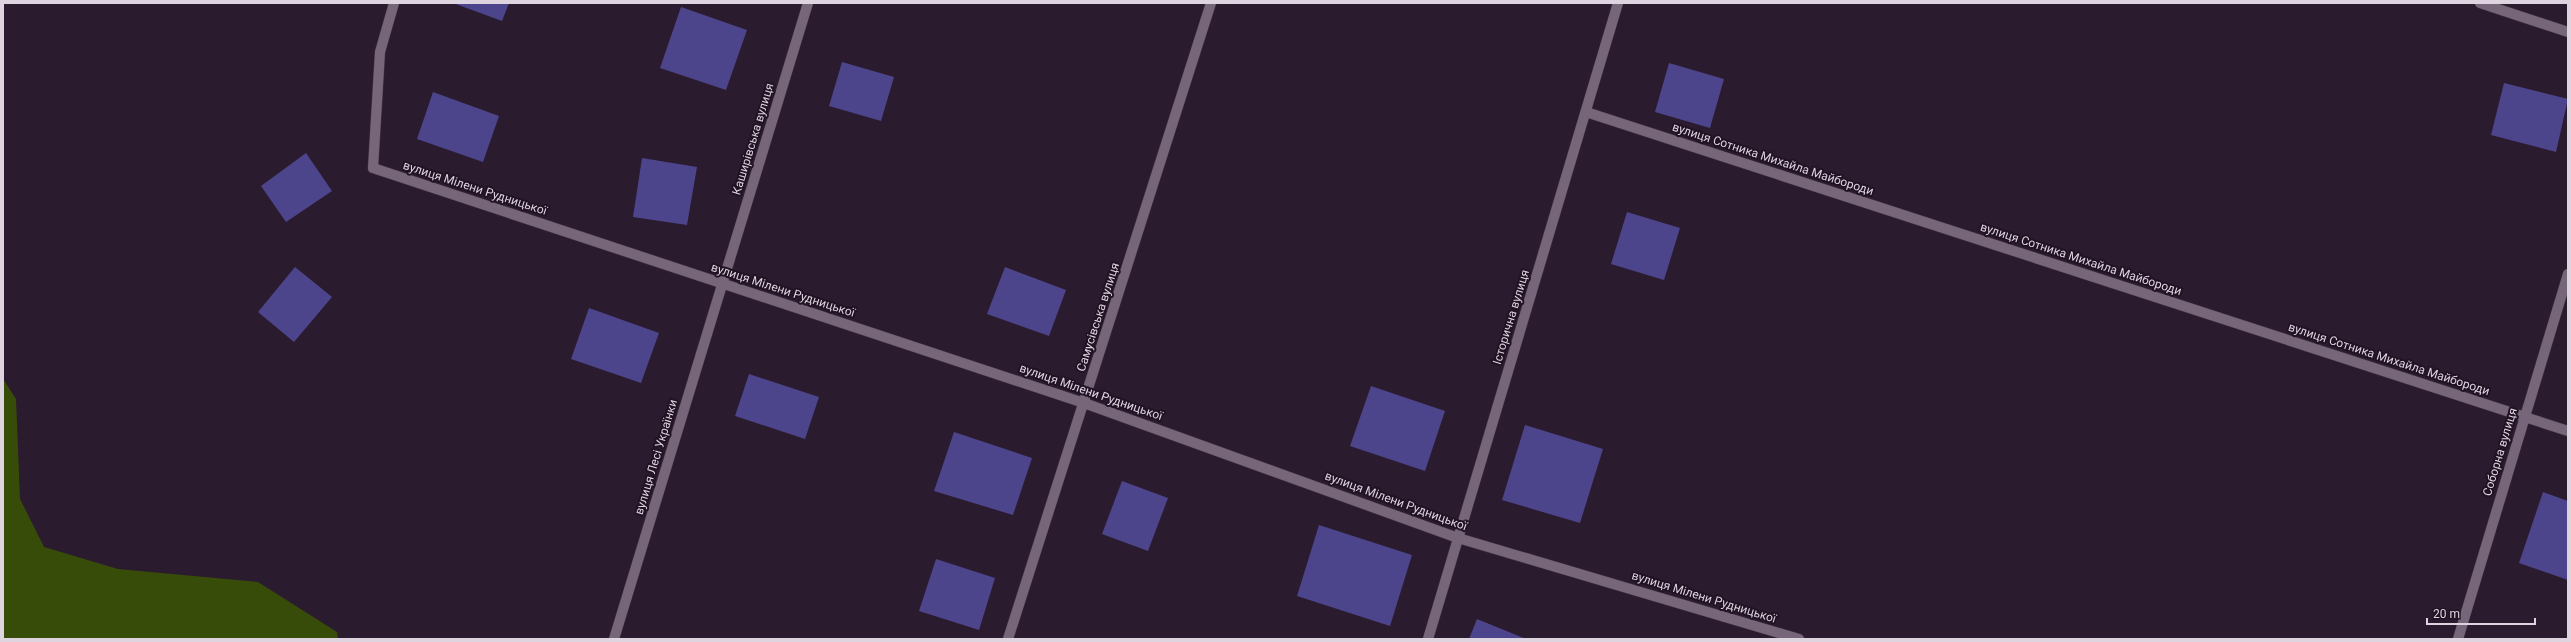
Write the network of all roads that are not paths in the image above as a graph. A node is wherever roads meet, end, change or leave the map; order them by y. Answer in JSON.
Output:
{"nodes":[{"id":1,"x":394,"y":3,"type":"edge"},
{"id":2,"x":808,"y":3,"type":"edge"},
{"id":3,"x":1211,"y":3,"type":"edge"},
{"id":4,"x":1618,"y":3,"type":"edge"},
{"id":5,"x":2480,"y":3,"type":"edge"},
{"id":6,"x":2568,"y":32,"type":"edge"},
{"id":7,"x":1586,"y":112,"type":"junction"},
{"id":8,"x":2568,"y":274,"type":"edge"},
{"id":9,"x":723,"y":283,"type":"junction"},
{"id":10,"x":1084,"y":403,"type":"junction"},
{"id":11,"x":2524,"y":416,"type":"junction"},
{"id":12,"x":2568,"y":431,"type":"edge"},
{"id":13,"x":1458,"y":538,"type":"junction"},
{"id":14,"x":614,"y":639,"type":"edge"},
{"id":15,"x":1008,"y":639,"type":"edge"},
{"id":16,"x":1428,"y":639,"type":"edge"},
{"id":17,"x":1799,"y":639,"type":"edge"},
{"id":18,"x":2458,"y":639,"type":"edge"}],
"edges":[{"from":1,"to":9,"type":"street","name":"вулиця Мілени Рудницької"},
{"from":2,"to":9,"type":"street","name":"Каширівська вулиця"},
{"from":3,"to":10,"type":"street","name":"Самусівська вулиця"},
{"from":4,"to":7,"type":"street","name":"Історична вулиця"},
{"from":5,"to":6,"type":"street"},
{"from":7,"to":11,"type":"street","name":"вулиця Сотника Михайла Майбороди"},
{"from":7,"to":13,"type":"street","name":"Історична вулиця"},
{"from":8,"to":11,"type":"street","name":"Соборна вулиця"},
{"from":9,"to":10,"type":"street","name":"вулиця Мілени Рудницької"},
{"from":9,"to":14,"type":"street","name":"вулиця Лесі Українки"},
{"from":10,"to":13,"type":"street","name":"вулиця Мілени Рудницької"},
{"from":10,"to":15,"type":"street","name":"Самусівська вулиця"},
{"from":11,"to":12,"type":"street","name":"вулиця Сотника Михайла Майбороди"},
{"from":11,"to":18,"type":"street","name":"Соборна вулиця"},
{"from":13,"to":16,"type":"street","name":"Історична вулиця"},
{"from":13,"to":17,"type":"street","name":"вулиця Мілени Рудницької"}]}
